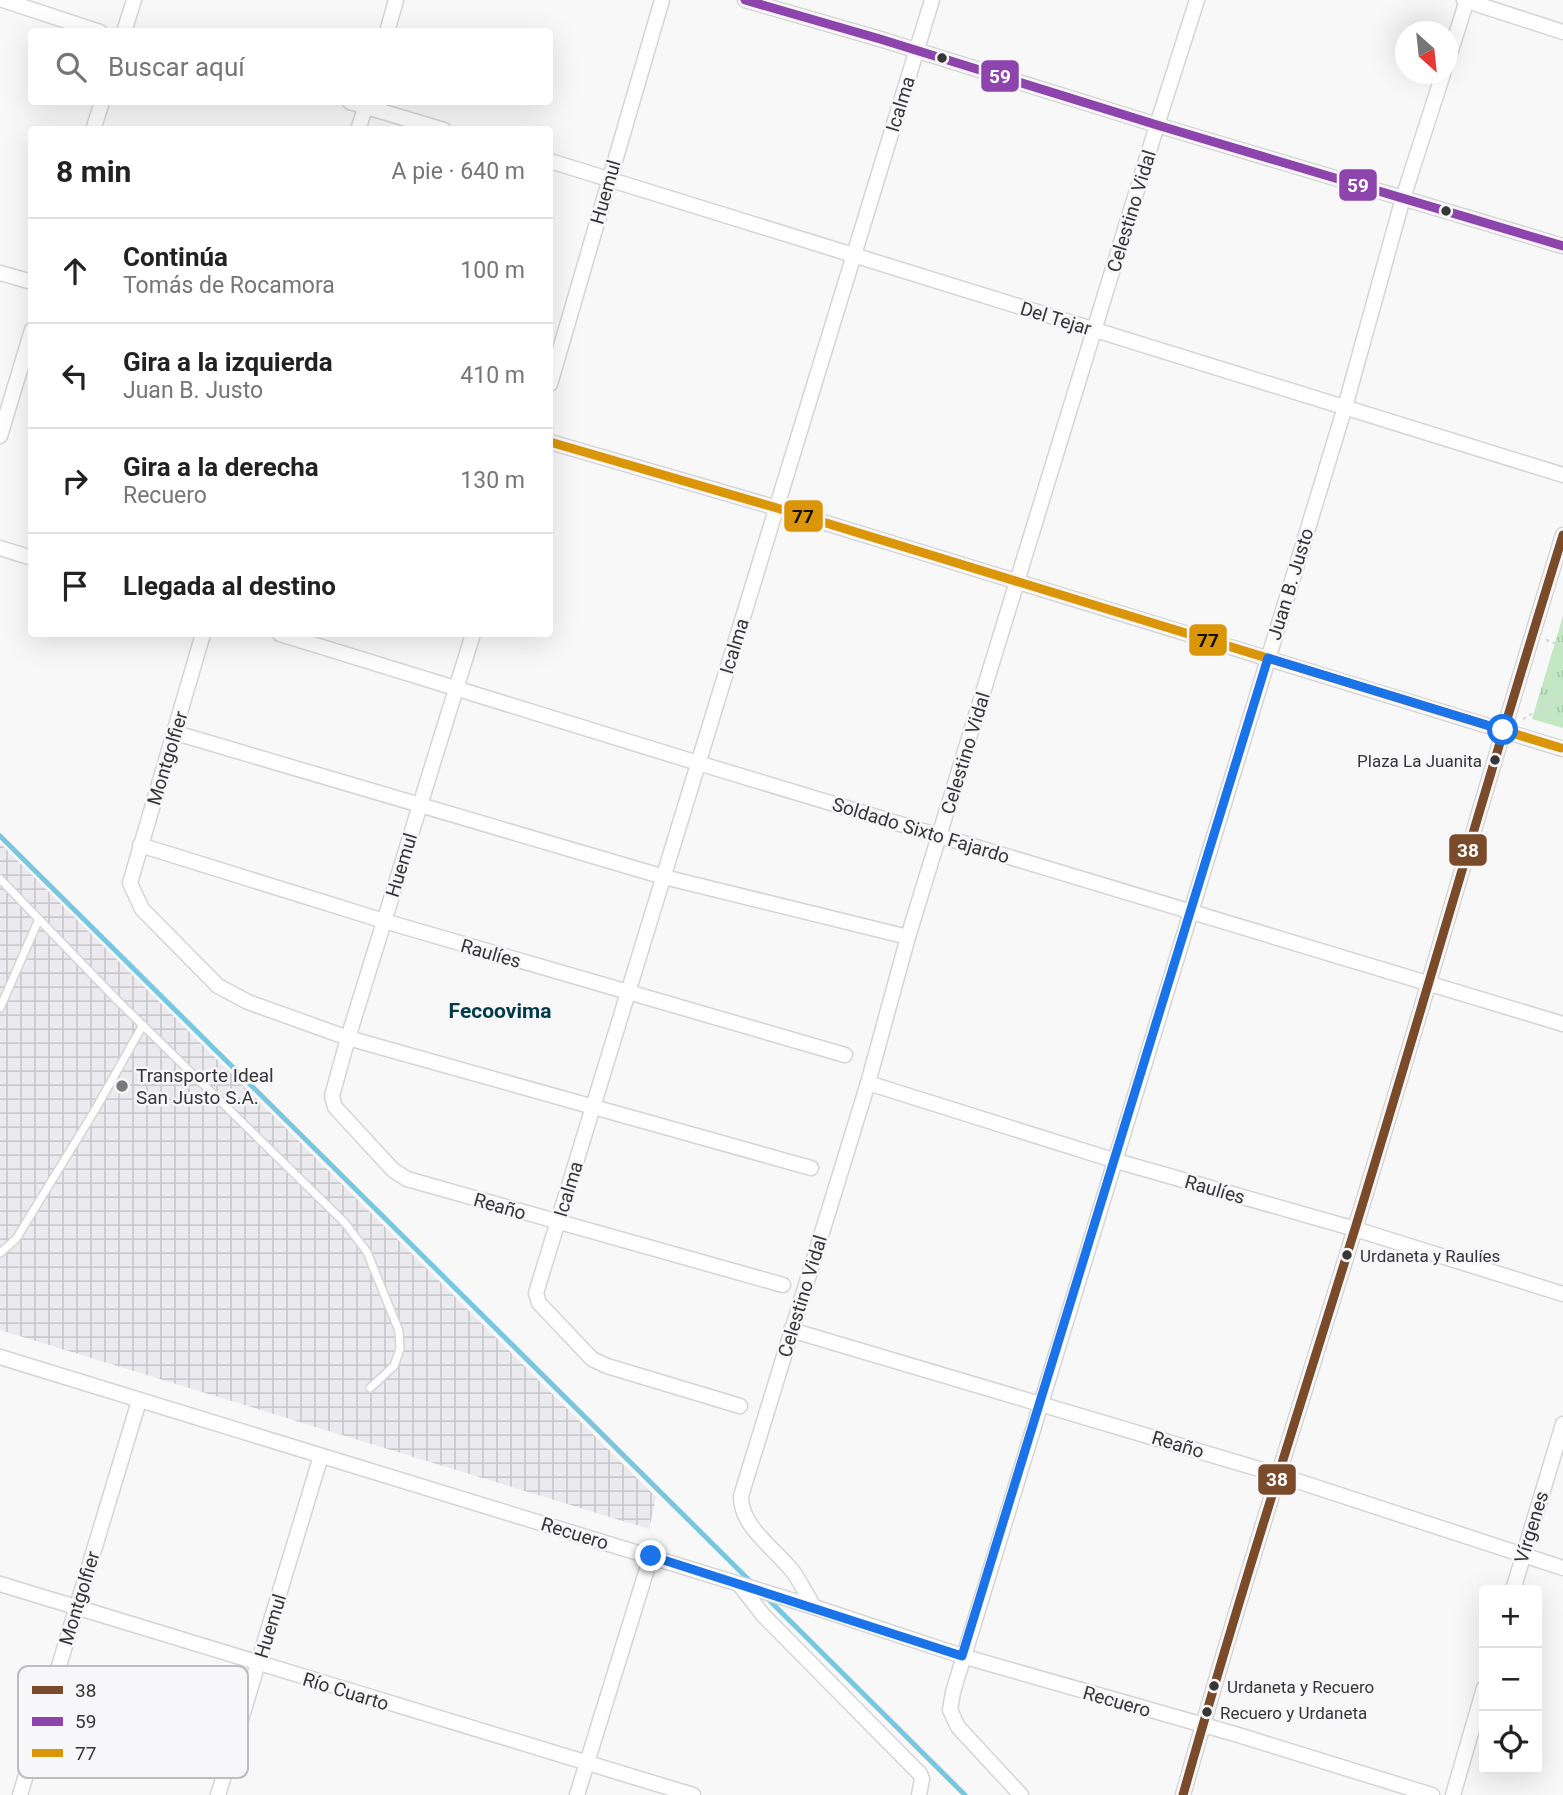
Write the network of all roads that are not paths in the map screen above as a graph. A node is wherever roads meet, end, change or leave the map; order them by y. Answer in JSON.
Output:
{"nodes":[{"id":1,"x":3,"y":0,"type":"edge"},
{"id":2,"x":134,"y":0,"type":"edge"},
{"id":3,"x":396,"y":0,"type":"edge"},
{"id":4,"x":662,"y":0,"type":"edge"},
{"id":5,"x":745,"y":0,"type":"edge"},
{"id":6,"x":932,"y":0,"type":"edge"},
{"id":7,"x":1197,"y":0,"type":"edge"},
{"id":8,"x":1466,"y":0,"type":"edge"},
{"id":9,"x":1458,"y":25,"type":"edge"},
{"id":10,"x":88,"y":28,"type":"edge"},
{"id":11,"x":125,"y":28,"type":"edge"},
{"id":12,"x":388,"y":28,"type":"edge"},
{"id":13,"x":1563,"y":32,"type":"edge"},
{"id":14,"x":917,"y":50,"type":"junction"},
{"id":15,"x":1440,"y":84,"type":"edge"},
{"id":16,"x":101,"y":105,"type":"edge"},
{"id":17,"x":366,"y":105,"type":"edge"},
{"id":18,"x":369,"y":105,"type":"edge"},
{"id":19,"x":1157,"y":125,"type":"junction"},
{"id":20,"x":94,"y":126,"type":"edge"},
{"id":21,"x":359,"y":126,"type":"edge"},
{"id":22,"x":432,"y":126,"type":"edge"},
{"id":23,"x":553,"y":162,"type":"edge"},
{"id":24,"x":609,"y":179,"type":"junction"},
{"id":25,"x":1403,"y":198,"type":"junction"},
{"id":26,"x":1563,"y":246,"type":"edge"},
{"id":27,"x":853,"y":256,"type":"junction"},
{"id":28,"x":0,"y":273,"type":"edge"},
{"id":29,"x":28,"y":281,"type":"edge"},
{"id":30,"x":1095,"y":330,"type":"junction"},
{"id":31,"x":28,"y":343,"type":"edge"},
{"id":32,"x":553,"y":374,"type":"edge"},
{"id":33,"x":1345,"y":407,"type":"junction"},
{"id":34,"x":0,"y":436,"type":"edge"},
{"id":35,"x":553,"y":443,"type":"edge"},
{"id":36,"x":1563,"y":475,"type":"edge"},
{"id":37,"x":777,"y":508,"type":"junction"},
{"id":38,"x":1563,"y":535,"type":"edge"},
{"id":39,"x":0,"y":548,"type":"edge"},
{"id":40,"x":28,"y":557,"type":"edge"},
{"id":41,"x":1018,"y":581,"type":"junction"},
{"id":42,"x":202,"y":637,"type":"edge"},
{"id":43,"x":289,"y":637,"type":"edge"},
{"id":44,"x":472,"y":637,"type":"edge"},
{"id":45,"x":1268,"y":658,"type":"junction"},
{"id":46,"x":456,"y":687,"type":"junction"},
{"id":47,"x":1503,"y":730,"type":"junction"},
{"id":48,"x":176,"y":733,"type":"junction"},
{"id":49,"x":1563,"y":749,"type":"edge"},
{"id":50,"x":698,"y":763,"type":"junction"},
{"id":51,"x":420,"y":806,"type":"junction"},
{"id":52,"x":940,"y":835,"type":"junction"},
{"id":53,"x":140,"y":845,"type":"junction"},
{"id":54,"x":664,"y":877,"type":"junction"},
{"id":55,"x":0,"y":879,"type":"edge"},
{"id":56,"x":1190,"y":912,"type":"junction"},
{"id":57,"x":39,"y":919,"type":"junction"},
{"id":58,"x":384,"y":921,"type":"junction"},
{"id":59,"x":908,"y":937,"type":"junction"},
{"id":60,"x":1429,"y":982,"type":"junction"},
{"id":61,"x":628,"y":993,"type":"junction"},
{"id":62,"x":0,"y":1008,"type":"edge"},
{"id":63,"x":1563,"y":1024,"type":"edge"},
{"id":64,"x":143,"y":1025,"type":"junction"},
{"id":65,"x":348,"y":1038,"type":"junction"},
{"id":66,"x":845,"y":1055,"type":"dead end"},
{"id":67,"x":868,"y":1083,"type":"junction"},
{"id":68,"x":332,"y":1096,"type":"joint"},
{"id":69,"x":593,"y":1108,"type":"junction"},
{"id":70,"x":1113,"y":1160,"type":"junction"},
{"id":71,"x":811,"y":1168,"type":"dead end"},
{"id":72,"x":558,"y":1223,"type":"junction"},
{"id":73,"x":1355,"y":1228,"type":"junction"},
{"id":74,"x":0,"y":1253,"type":"edge"},
{"id":75,"x":783,"y":1285,"type":"dead end"},
{"id":76,"x":1563,"y":1294,"type":"edge"},
{"id":77,"x":791,"y":1330,"type":"junction"},
{"id":78,"x":0,"y":1357,"type":"edge"},
{"id":79,"x":370,"y":1388,"type":"dead end"},
{"id":80,"x":139,"y":1401,"type":"junction"},
{"id":81,"x":1041,"y":1403,"type":"junction"},
{"id":82,"x":740,"y":1406,"type":"dead end"},
{"id":83,"x":1563,"y":1424,"type":"edge"},
{"id":84,"x":321,"y":1456,"type":"junction"},
{"id":85,"x":1279,"y":1475,"type":"junction"},
{"id":86,"x":651,"y":1556,"type":"junction"},
{"id":87,"x":1522,"y":1556,"type":"junction"},
{"id":88,"x":1563,"y":1568,"type":"edge"},
{"id":89,"x":0,"y":1584,"type":"edge"},
{"id":90,"x":739,"y":1584,"type":"junction"},
{"id":91,"x":1514,"y":1585,"type":"edge"},
{"id":92,"x":814,"y":1607,"type":"junction"},
{"id":93,"x":76,"y":1608,"type":"junction"},
{"id":94,"x":962,"y":1656,"type":"junction"},
{"id":95,"x":258,"y":1665,"type":"junction"},
{"id":96,"x":59,"y":1666,"type":"edge"},
{"id":97,"x":248,"y":1698,"type":"edge"},
{"id":98,"x":1479,"y":1705,"type":"edge"},
{"id":99,"x":1203,"y":1726,"type":"junction"},
{"id":100,"x":587,"y":1764,"type":"junction"},
{"id":101,"x":25,"y":1778,"type":"edge"},
{"id":102,"x":223,"y":1778,"type":"edge"},
{"id":103,"x":921,"y":1791,"type":"edge"},
{"id":104,"x":20,"y":1795,"type":"edge"},
{"id":105,"x":218,"y":1795,"type":"edge"},
{"id":106,"x":578,"y":1795,"type":"edge"},
{"id":107,"x":693,"y":1795,"type":"edge"},
{"id":108,"x":1021,"y":1795,"type":"edge"},
{"id":109,"x":1183,"y":1795,"type":"edge"},
{"id":110,"x":1432,"y":1795,"type":"edge"},
{"id":111,"x":1453,"y":1795,"type":"edge"}],
"edges":[{"from":1,"to":10,"type":"street"},
{"from":2,"to":11,"type":"street"},
{"from":3,"to":12,"type":"street"},
{"from":4,"to":24,"type":"street","name":"Huemul"},
{"from":5,"to":14,"type":"street"},
{"from":6,"to":14,"type":"street","name":"Icalma"},
{"from":7,"to":19,"type":"street","name":"Celestino Vidal"},
{"from":8,"to":9,"type":"street"},
{"from":8,"to":13,"type":"street"},
{"from":14,"to":19,"type":"street"},
{"from":14,"to":27,"type":"street","name":"Icalma"},
{"from":15,"to":25,"type":"street","name":"Juan B. Justo"},
{"from":16,"to":20,"type":"street"},
{"from":17,"to":21,"type":"street"},
{"from":18,"to":22,"type":"street"},
{"from":19,"to":25,"type":"street"},
{"from":19,"to":30,"type":"street","name":"Celestino Vidal"},
{"from":23,"to":24,"type":"street","name":"Del Tejar"},
{"from":24,"to":27,"type":"street","name":"Del Tejar"},
{"from":24,"to":32,"type":"street","name":"Huemul"},
{"from":25,"to":26,"type":"street"},
{"from":25,"to":33,"type":"street","name":"Juan B. Justo"},
{"from":27,"to":30,"type":"street","name":"Del Tejar"},
{"from":27,"to":37,"type":"street","name":"Icalma"},
{"from":28,"to":29,"type":"street"},
{"from":30,"to":33,"type":"street","name":"Del Tejar"},
{"from":30,"to":41,"type":"street","name":"Celestino Vidal"},
{"from":31,"to":34,"type":"street"},
{"from":33,"to":36,"type":"street","name":"Del Tejar"},
{"from":33,"to":45,"type":"street","name":"Juan B. Justo"},
{"from":35,"to":37,"type":"street"},
{"from":37,"to":41,"type":"street"},
{"from":37,"to":50,"type":"street","name":"Icalma"},
{"from":38,"to":47,"type":"street"},
{"from":39,"to":40,"type":"street"},
{"from":41,"to":45,"type":"street"},
{"from":41,"to":52,"type":"street","name":"Celestino Vidal"},
{"from":42,"to":48,"type":"street","name":"Montgolfier"},
{"from":43,"to":46,"type":"street","name":"Soldado Sixto Fajardo"},
{"from":44,"to":46,"type":"street","name":"Huemul"},
{"from":45,"to":47,"type":"street"},
{"from":45,"to":56,"type":"street","name":"Juan B. Justo"},
{"from":46,"to":50,"type":"street","name":"Soldado Sixto Fajardo"},
{"from":46,"to":51,"type":"street","name":"Huemul"},
{"from":47,"to":49,"type":"street"},
{"from":47,"to":60,"type":"street"},
{"from":48,"to":51,"type":"street"},
{"from":48,"to":53,"type":"street","name":"Montgolfier"},
{"from":50,"to":52,"type":"street","name":"Soldado Sixto Fajardo"},
{"from":50,"to":54,"type":"street","name":"Icalma"},
{"from":51,"to":54,"type":"street"},
{"from":51,"to":58,"type":"street","name":"Huemul"},
{"from":52,"to":56,"type":"street","name":"Soldado Sixto Fajardo"},
{"from":52,"to":59,"type":"street","name":"Celestino Vidal"},
{"from":53,"to":58,"type":"street","name":"Raulíes"},
{"from":53,"to":65,"type":"street","name":"Montgolfier"},
{"from":54,"to":59,"type":"street"},
{"from":54,"to":61,"type":"street","name":"Icalma"},
{"from":55,"to":57,"type":"lane"},
{"from":56,"to":60,"type":"street","name":"Soldado Sixto Fajardo"},
{"from":56,"to":70,"type":"street","name":"Juan B. Justo"},
{"from":57,"to":62,"type":"lane"},
{"from":57,"to":64,"type":"lane"},
{"from":58,"to":61,"type":"street","name":"Raulíes"},
{"from":58,"to":65,"type":"street","name":"Huemul"},
{"from":59,"to":67,"type":"street","name":"Celestino Vidal"},
{"from":60,"to":63,"type":"street","name":"Soldado Sixto Fajardo"},
{"from":60,"to":73,"type":"street"},
{"from":61,"to":66,"type":"street","name":"Raulíes"},
{"from":61,"to":69,"type":"street","name":"Icalma"},
{"from":64,"to":74,"type":"lane"},
{"from":64,"to":79,"type":"lane"},
{"from":65,"to":68,"type":"street","name":"Huemul"},
{"from":65,"to":69,"type":"street"},
{"from":67,"to":70,"type":"street","name":"Raulíes"},
{"from":67,"to":77,"type":"street","name":"Celestino Vidal"},
{"from":68,"to":72,"type":"street","name":"Reaño"},
{"from":69,"to":71,"type":"street"},
{"from":69,"to":72,"type":"street","name":"Icalma"},
{"from":70,"to":73,"type":"street","name":"Raulíes"},
{"from":70,"to":81,"type":"street","name":"Juan B. Justo"},
{"from":72,"to":75,"type":"street","name":"Reaño"},
{"from":72,"to":82,"type":"street","name":"Icalma"},
{"from":73,"to":76,"type":"street","name":"Raulíes"},
{"from":73,"to":85,"type":"street"},
{"from":77,"to":81,"type":"street","name":"Reaño"},
{"from":77,"to":92,"type":"street","name":"Celestino Vidal"},
{"from":78,"to":80,"type":"street","name":"Recuero"},
{"from":80,"to":84,"type":"street","name":"Recuero"},
{"from":80,"to":93,"type":"street","name":"Montgolfier"},
{"from":81,"to":85,"type":"street","name":"Reaño"},
{"from":81,"to":94,"type":"street","name":"Juan B. Justo"},
{"from":83,"to":87,"type":"street","name":"Vírgenes"},
{"from":84,"to":86,"type":"street","name":"Recuero"},
{"from":84,"to":95,"type":"street","name":"Huemul"},
{"from":85,"to":87,"type":"street","name":"Reaño"},
{"from":85,"to":99,"type":"street"},
{"from":86,"to":90,"type":"street","name":"Recuero"},
{"from":86,"to":100,"type":"street"},
{"from":87,"to":88,"type":"street","name":"Reaño"},
{"from":87,"to":91,"type":"street","name":"Vírgenes"},
{"from":89,"to":93,"type":"street","name":"Río Cuarto"},
{"from":90,"to":92,"type":"street","name":"Recuero"},
{"from":90,"to":103,"type":"street"},
{"from":92,"to":94,"type":"street","name":"Recuero"},
{"from":93,"to":95,"type":"street","name":"Río Cuarto"},
{"from":93,"to":96,"type":"street","name":"Montgolfier"},
{"from":94,"to":99,"type":"street","name":"Recuero"},
{"from":94,"to":108,"type":"street","name":"Juan B. Justo"},
{"from":95,"to":97,"type":"street","name":"Huemul"},
{"from":95,"to":100,"type":"street","name":"Río Cuarto"},
{"from":98,"to":111,"type":"street"},
{"from":99,"to":109,"type":"street"},
{"from":99,"to":110,"type":"street","name":"Recuero"},
{"from":100,"to":106,"type":"street"},
{"from":100,"to":107,"type":"street","name":"Río Cuarto"},
{"from":101,"to":104,"type":"street","name":"Montgolfier"},
{"from":102,"to":105,"type":"street","name":"Huemul"}]}
